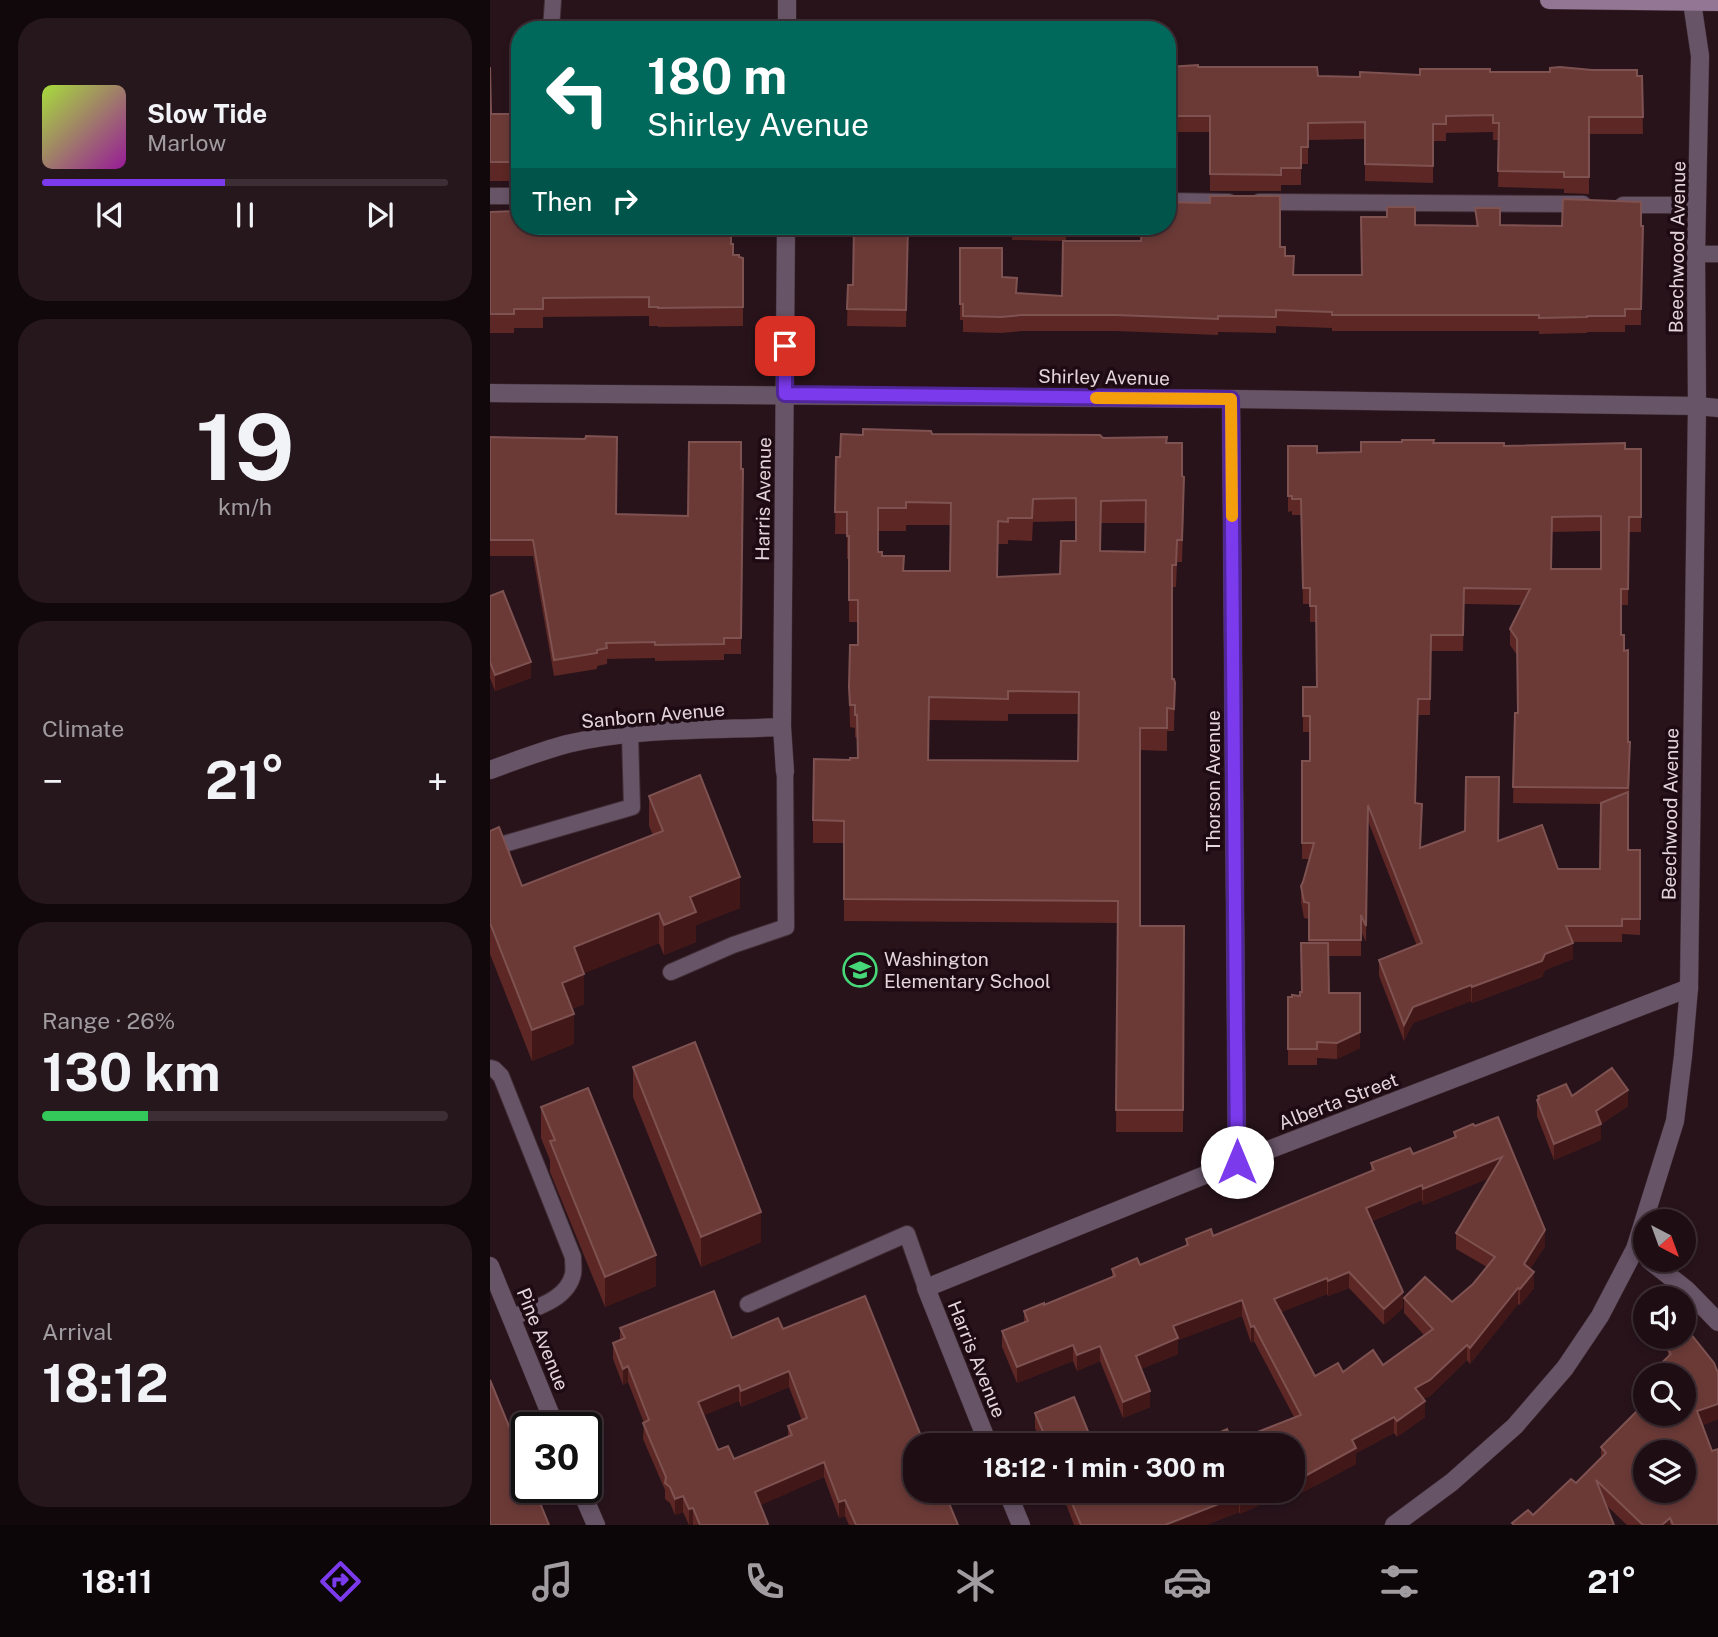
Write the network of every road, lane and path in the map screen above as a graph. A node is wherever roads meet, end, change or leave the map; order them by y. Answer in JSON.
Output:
{"nodes":[{"id":1,"x":553,"y":0,"type":"edge"},
{"id":2,"x":787,"y":0,"type":"edge"},
{"id":3,"x":1549,"y":0,"type":"edge"},
{"id":4,"x":1692,"y":1,"type":"edge"},
{"id":5,"x":1718,"y":2,"type":"edge"},
{"id":6,"x":552,"y":21,"type":"edge"},
{"id":7,"x":787,"y":21,"type":"edge"},
{"id":8,"x":490,"y":196,"type":"edge"},
{"id":9,"x":511,"y":196,"type":"edge"},
{"id":10,"x":1176,"y":201,"type":"edge"},
{"id":11,"x":1697,"y":205,"type":"junction"},
{"id":12,"x":786,"y":235,"type":"edge"},
{"id":13,"x":1696,"y":254,"type":"junction"},
{"id":14,"x":1718,"y":254,"type":"edge"},
{"id":15,"x":490,"y":393,"type":"edge"},
{"id":16,"x":785,"y":394,"type":"junction"},
{"id":17,"x":1231,"y":399,"type":"junction"},
{"id":18,"x":1697,"y":406,"type":"junction"},
{"id":19,"x":1718,"y":408,"type":"edge"},
{"id":20,"x":782,"y":727,"type":"junction"},
{"id":21,"x":630,"y":735,"type":"junction"},
{"id":22,"x":490,"y":770,"type":"edge"},
{"id":23,"x":785,"y":772,"type":"joint"},
{"id":24,"x":490,"y":848,"type":"edge"},
{"id":25,"x":671,"y":972,"type":"dead end"},
{"id":26,"x":1689,"y":988,"type":"junction"},
{"id":27,"x":490,"y":1068,"type":"edge"},
{"id":28,"x":1237,"y":1162,"type":"junction"},
{"id":29,"x":1654,"y":1209,"type":"edge"},
{"id":30,"x":490,"y":1266,"type":"edge"},
{"id":31,"x":1633,"y":1269,"type":"edge"},
{"id":32,"x":1664,"y":1272,"type":"edge"},
{"id":33,"x":926,"y":1288,"type":"junction"},
{"id":34,"x":748,"y":1304,"type":"dead end"},
{"id":35,"x":511,"y":1318,"type":"junction"},
{"id":36,"x":1718,"y":1322,"type":"edge"},
{"id":37,"x":549,"y":1412,"type":"edge"},
{"id":38,"x":984,"y":1433,"type":"edge"},
{"id":39,"x":586,"y":1503,"type":"edge"},
{"id":40,"x":1012,"y":1503,"type":"edge"},
{"id":41,"x":596,"y":1525,"type":"edge"},
{"id":42,"x":1021,"y":1525,"type":"edge"},
{"id":43,"x":1394,"y":1525,"type":"edge"}],
"edges":[{"from":1,"to":6,"type":"lane"},
{"from":2,"to":7,"type":"street"},
{"from":3,"to":4,"type":"main road"},
{"from":4,"to":5,"type":"main road"},
{"from":4,"to":11,"type":"street","name":"Beechwood Avenue"},
{"from":8,"to":9,"type":"lane"},
{"from":10,"to":11,"type":"lane"},
{"from":11,"to":13,"type":"street","name":"Beechwood Avenue"},
{"from":12,"to":16,"type":"street","name":"Harris Avenue"},
{"from":13,"to":14,"type":"lane"},
{"from":13,"to":18,"type":"street","name":"Beechwood Avenue"},
{"from":15,"to":16,"type":"street","name":"Shirley Avenue"},
{"from":16,"to":17,"type":"street","name":"Shirley Avenue"},
{"from":16,"to":20,"type":"street","name":"Harris Avenue"},
{"from":17,"to":18,"type":"street","name":"Shirley Avenue"},
{"from":17,"to":28,"type":"street","name":"Thorson Avenue"},
{"from":18,"to":19,"type":"street","name":"Shirley Avenue"},
{"from":18,"to":26,"type":"street","name":"Beechwood Avenue"},
{"from":20,"to":21,"type":"street","name":"Sanborn Avenue"},
{"from":20,"to":23,"type":"street","name":"Harris Avenue"},
{"from":21,"to":22,"type":"street","name":"Sanborn Avenue"},
{"from":21,"to":24,"type":"lane"},
{"from":23,"to":25,"type":"lane"},
{"from":26,"to":28,"type":"street","name":"Alberta Street"},
{"from":26,"to":29,"type":"street","name":"Beechwood Avenue"},
{"from":27,"to":35,"type":"lane"},
{"from":28,"to":33,"type":"street","name":"Alberta Street"},
{"from":30,"to":35,"type":"street","name":"Pine Avenue"},
{"from":31,"to":43,"type":"street","name":"Beechwood Avenue"},
{"from":32,"to":36,"type":"street"},
{"from":33,"to":34,"type":"lane"},
{"from":33,"to":38,"type":"street","name":"Harris Avenue"},
{"from":35,"to":37,"type":"street","name":"Pine Avenue"},
{"from":39,"to":41,"type":"street"},
{"from":40,"to":42,"type":"street"}]}
